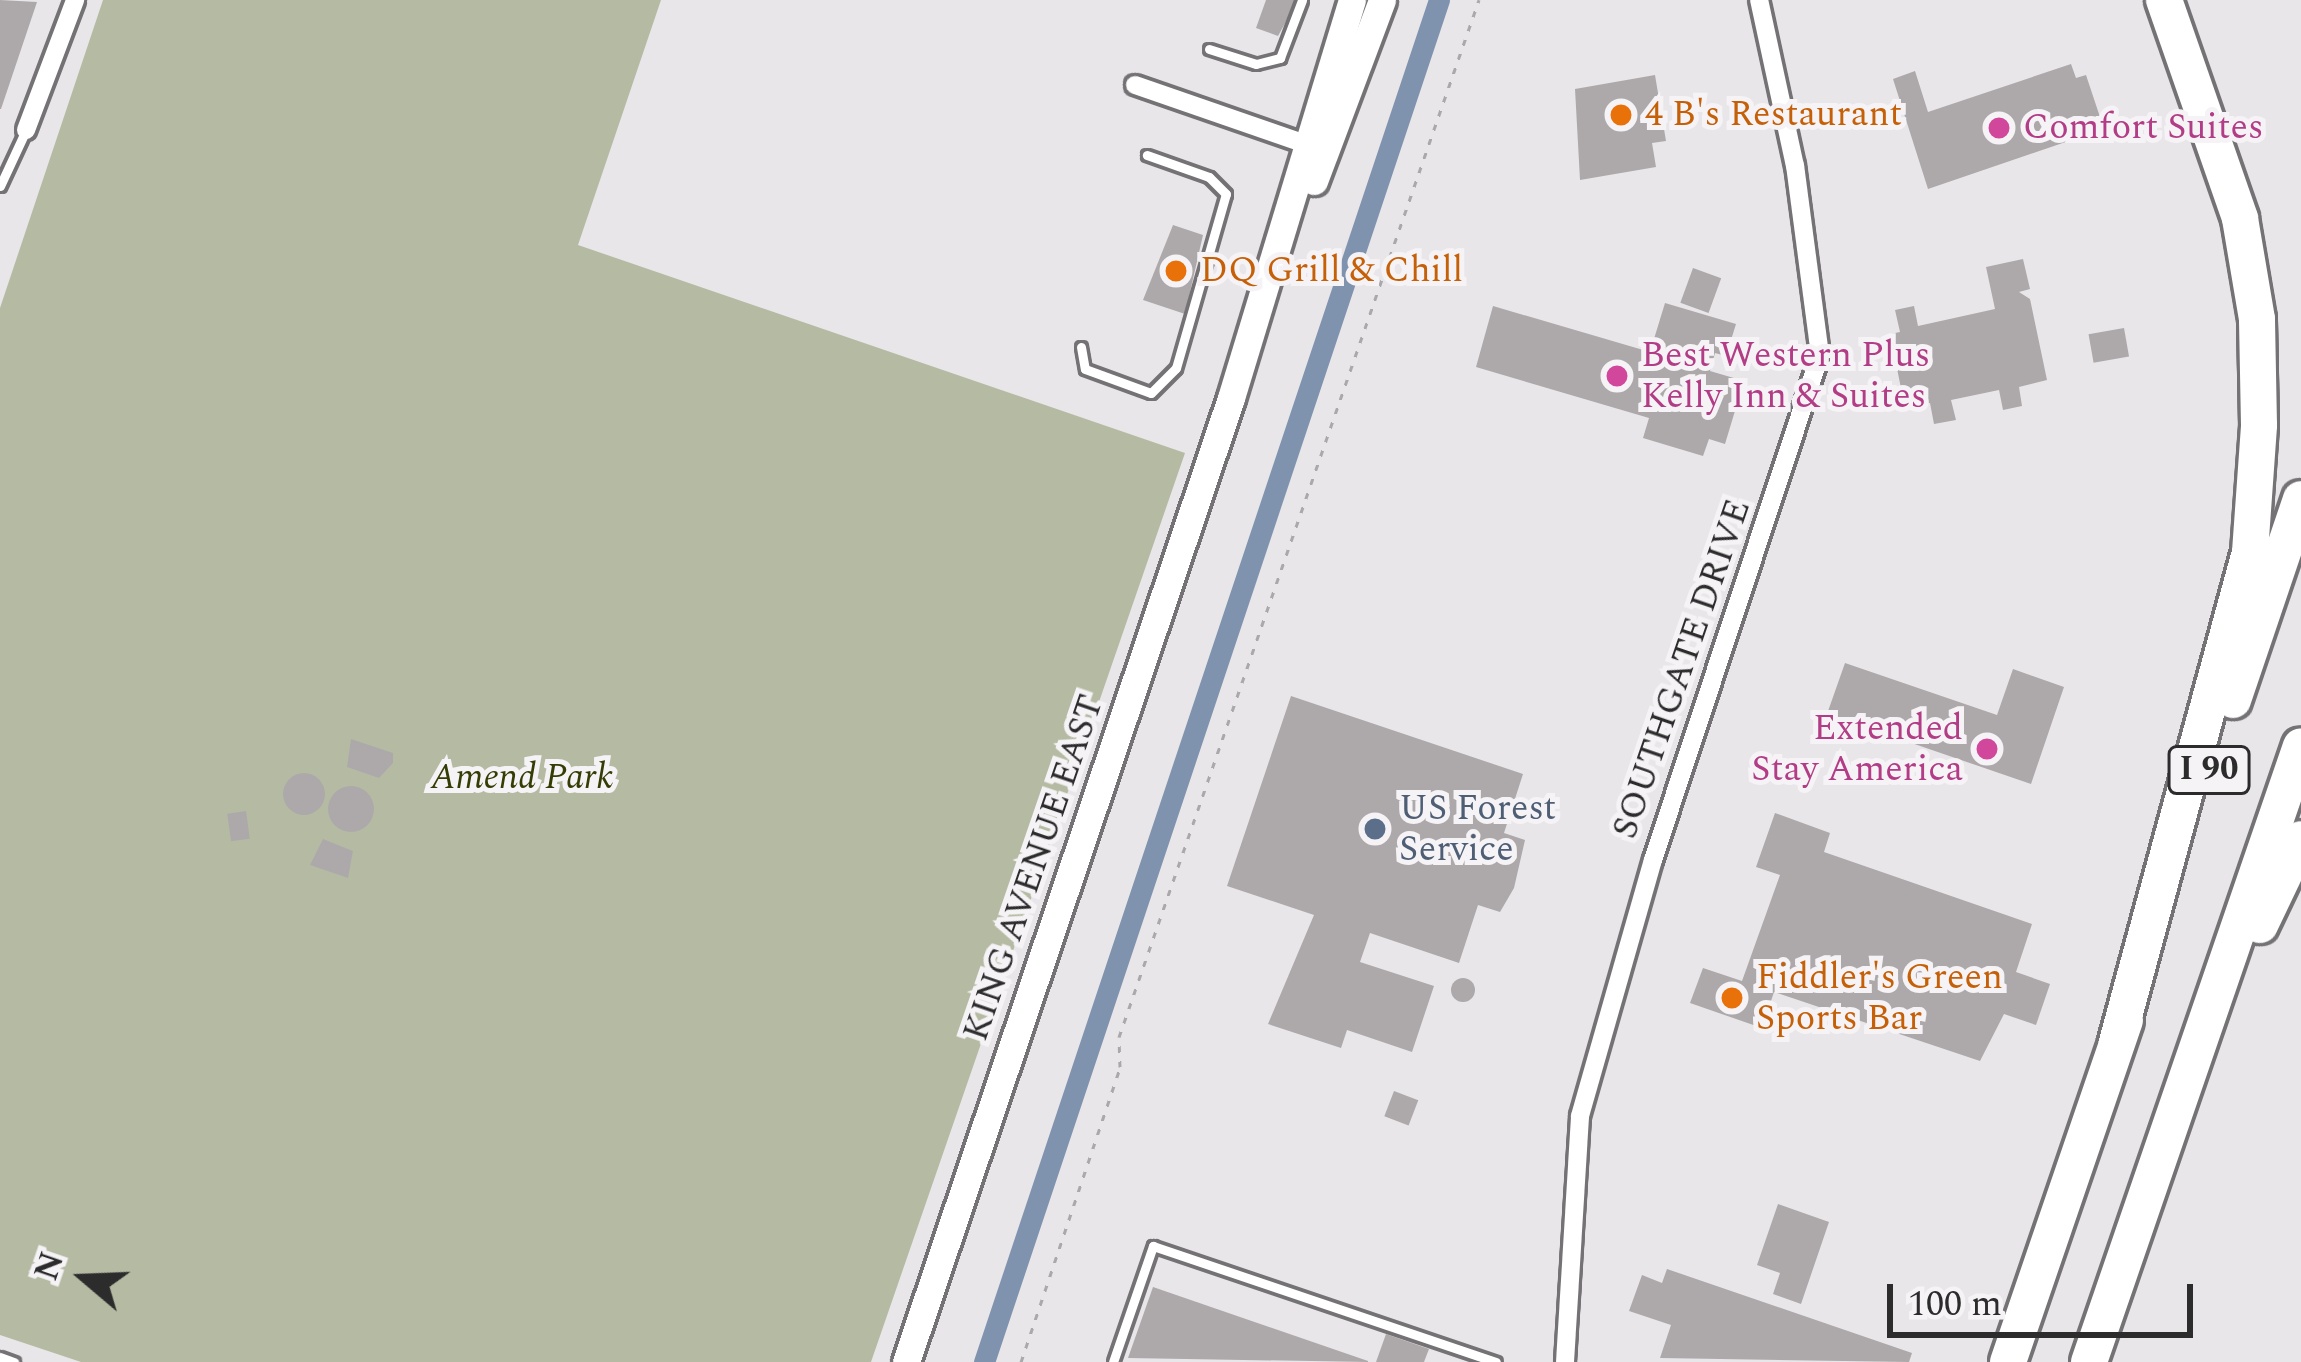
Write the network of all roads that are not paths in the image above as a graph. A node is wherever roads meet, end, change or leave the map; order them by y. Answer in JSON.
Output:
{"nodes":[{"id":1,"x":75,"y":0,"type":"edge"},
{"id":2,"x":1302,"y":0,"type":"edge"},
{"id":3,"x":1352,"y":0,"type":"edge"},
{"id":4,"x":1382,"y":0,"type":"edge"},
{"id":5,"x":1759,"y":0,"type":"edge"},
{"id":6,"x":2164,"y":0,"type":"edge"},
{"id":7,"x":1209,"y":49,"type":"dead end"},
{"id":8,"x":1135,"y":85,"type":"dead end"},
{"id":9,"x":26,"y":130,"type":"joint"},
{"id":10,"x":1308,"y":145,"type":"junction"},
{"id":11,"x":1147,"y":155,"type":"dead end"},
{"id":12,"x":0,"y":186,"type":"edge"},
{"id":13,"x":1081,"y":347,"type":"dead end"},
{"id":14,"x":1231,"y":398,"type":"junction"},
{"id":15,"x":2301,"y":499,"type":"edge"},
{"id":16,"x":2301,"y":746,"type":"edge"},
{"id":17,"x":2301,"y":839,"type":"edge"},
{"id":18,"x":2225,"y":971,"type":"junction"},
{"id":19,"x":2117,"y":1042,"type":"junction"},
{"id":20,"x":0,"y":1358,"type":"edge"},
{"id":21,"x":14,"y":1362,"type":"edge"},
{"id":22,"x":906,"y":1362,"type":"edge"},
{"id":23,"x":1113,"y":1362,"type":"edge"},
{"id":24,"x":1496,"y":1362,"type":"edge"},
{"id":25,"x":1565,"y":1362,"type":"edge"},
{"id":26,"x":2008,"y":1362,"type":"edge"},
{"id":27,"x":2089,"y":1362,"type":"edge"}],
"edges":[{"from":1,"to":9,"type":"street"},
{"from":2,"to":7,"type":"lane"},
{"from":3,"to":10,"type":"main road","name":"KING AVENUE EAST"},
{"from":4,"to":14,"type":"main road","name":"KING AVENUE EAST"},
{"from":5,"to":25,"type":"street","name":"SOUTHGATE DRIVE"},
{"from":6,"to":19,"type":"highway"},
{"from":8,"to":10,"type":"street"},
{"from":9,"to":12,"type":"lane"},
{"from":10,"to":14,"type":"main road","name":"KING AVENUE EAST"},
{"from":11,"to":13,"type":"lane"},
{"from":14,"to":22,"type":"main road","name":"KING AVENUE EAST"},
{"from":15,"to":19,"type":"highway","number":"I 90"},
{"from":16,"to":18,"type":"highway","number":"I 90"},
{"from":17,"to":18,"type":"highway"},
{"from":18,"to":27,"type":"highway","number":"I 90"},
{"from":19,"to":26,"type":"highway","number":"I 90"},
{"from":20,"to":21,"type":"lane"},
{"from":23,"to":24,"type":"lane"}]}
